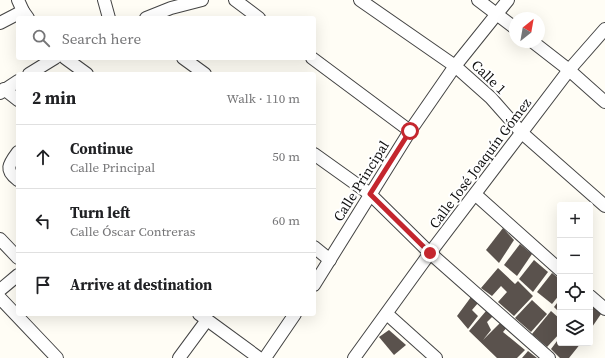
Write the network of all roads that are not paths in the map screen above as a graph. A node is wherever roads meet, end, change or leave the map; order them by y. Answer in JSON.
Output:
{"nodes":[{"id":1,"x":104,"y":0,"type":"edge"},
{"id":2,"x":202,"y":0,"type":"edge"},
{"id":3,"x":235,"y":0,"type":"edge"},
{"id":4,"x":360,"y":0,"type":"edge"},
{"id":5,"x":478,"y":0,"type":"edge"},
{"id":6,"x":508,"y":0,"type":"edge"},
{"id":7,"x":170,"y":4,"type":"edge"},
{"id":8,"x":23,"y":10,"type":"edge"},
{"id":9,"x":498,"y":14,"type":"junction"},
{"id":10,"x":108,"y":16,"type":"edge"},
{"id":11,"x":149,"y":16,"type":"edge"},
{"id":12,"x":256,"y":16,"type":"edge"},
{"id":13,"x":0,"y":23,"type":"edge"},
{"id":14,"x":509,"y":23,"type":"edge"},
{"id":15,"x":605,"y":29,"type":"edge"},
{"id":16,"x":541,"y":48,"type":"edge"},
{"id":17,"x":52,"y":60,"type":"edge"},
{"id":18,"x":68,"y":60,"type":"edge"},
{"id":19,"x":186,"y":60,"type":"edge"},
{"id":20,"x":315,"y":60,"type":"edge"},
{"id":21,"x":455,"y":66,"type":"junction"},
{"id":22,"x":569,"y":70,"type":"junction"},
{"id":23,"x":32,"y":72,"type":"edge"},
{"id":24,"x":84,"y":72,"type":"edge"},
{"id":25,"x":202,"y":72,"type":"edge"},
{"id":26,"x":16,"y":82,"type":"edge"},
{"id":27,"x":2,"y":91,"type":"edge"},
{"id":28,"x":16,"y":99,"type":"edge"},
{"id":29,"x":605,"y":102,"type":"edge"},
{"id":30,"x":410,"y":131,"type":"junction"},
{"id":31,"x":522,"y":133,"type":"junction"},
{"id":32,"x":16,"y":155,"type":"edge"},
{"id":33,"x":316,"y":155,"type":"edge"},
{"id":34,"x":16,"y":179,"type":"edge"},
{"id":35,"x":370,"y":194,"type":"junction"},
{"id":36,"x":476,"y":195,"type":"junction"},
{"id":37,"x":605,"y":206,"type":"edge"},
{"id":38,"x":0,"y":239,"type":"edge"},
{"id":39,"x":316,"y":249,"type":"edge"},
{"id":40,"x":430,"y":253,"type":"junction"},
{"id":41,"x":16,"y":256,"type":"edge"},
{"id":42,"x":330,"y":260,"type":"junction"},
{"id":43,"x":557,"y":267,"type":"edge"},
{"id":44,"x":16,"y":277,"type":"edge"},
{"id":45,"x":316,"y":282,"type":"edge"},
{"id":46,"x":0,"y":290,"type":"edge"},
{"id":47,"x":0,"y":298,"type":"edge"},
{"id":48,"x":593,"y":299,"type":"edge"},
{"id":49,"x":605,"y":309,"type":"edge"},
{"id":50,"x":387,"y":314,"type":"junction"},
{"id":51,"x":16,"y":315,"type":"edge"},
{"id":52,"x":17,"y":316,"type":"edge"},
{"id":53,"x":294,"y":316,"type":"edge"},
{"id":54,"x":203,"y":317,"type":"edge"},
{"id":55,"x":57,"y":358,"type":"edge"},
{"id":56,"x":179,"y":358,"type":"edge"},
{"id":57,"x":259,"y":358,"type":"edge"},
{"id":58,"x":265,"y":358,"type":"edge"},
{"id":59,"x":354,"y":358,"type":"edge"},
{"id":60,"x":436,"y":358,"type":"edge"},
{"id":61,"x":549,"y":358,"type":"edge"}],
"edges":[{"from":1,"to":10,"type":"street"},
{"from":2,"to":7,"type":"street"},
{"from":3,"to":12,"type":"street"},
{"from":4,"to":21,"type":"street","name":"Calle 1"},
{"from":5,"to":9,"type":"street"},
{"from":6,"to":9,"type":"street","name":"Calle Principal"},
{"from":7,"to":11,"type":"street"},
{"from":8,"to":13,"type":"street"},
{"from":9,"to":14,"type":"street"},
{"from":9,"to":21,"type":"street","name":"Calle Principal"},
{"from":15,"to":22,"type":"street","name":"Calle José Joaquín Gómez"},
{"from":16,"to":22,"type":"street"},
{"from":17,"to":23,"type":"street"},
{"from":18,"to":24,"type":"street"},
{"from":19,"to":25,"type":"street"},
{"from":20,"to":30,"type":"street"},
{"from":21,"to":30,"type":"street","name":"Calle Principal"},
{"from":21,"to":31,"type":"street","name":"Calle 1"},
{"from":22,"to":29,"type":"street"},
{"from":22,"to":31,"type":"street","name":"Calle José Joaquín Gómez"},
{"from":26,"to":27,"type":"street"},
{"from":27,"to":28,"type":"street"},
{"from":30,"to":35,"type":"street","name":"Calle Principal"},
{"from":31,"to":36,"type":"street","name":"Calle José Joaquín Gómez"},
{"from":31,"to":37,"type":"street","name":"Calle 1"},
{"from":32,"to":34,"type":"street"},
{"from":33,"to":35,"type":"street"},
{"from":35,"to":40,"type":"street"},
{"from":35,"to":42,"type":"street","name":"Calle Principal"},
{"from":36,"to":40,"type":"street","name":"Calle José Joaquín Gómez"},
{"from":36,"to":43,"type":"street"},
{"from":38,"to":41,"type":"street"},
{"from":39,"to":42,"type":"street"},
{"from":40,"to":50,"type":"street","name":"Calle José Joaquín Gómez"},
{"from":40,"to":61,"type":"street"},
{"from":42,"to":45,"type":"street","name":"Calle Principal"},
{"from":44,"to":46,"type":"street"},
{"from":47,"to":51,"type":"street"},
{"from":48,"to":49,"type":"street"},
{"from":50,"to":59,"type":"street","name":"Calle José Joaquín Gómez"},
{"from":50,"to":60,"type":"street"},
{"from":52,"to":55,"type":"street"},
{"from":53,"to":58,"type":"street"},
{"from":54,"to":56,"type":"street"},
{"from":54,"to":57,"type":"street"}]}
